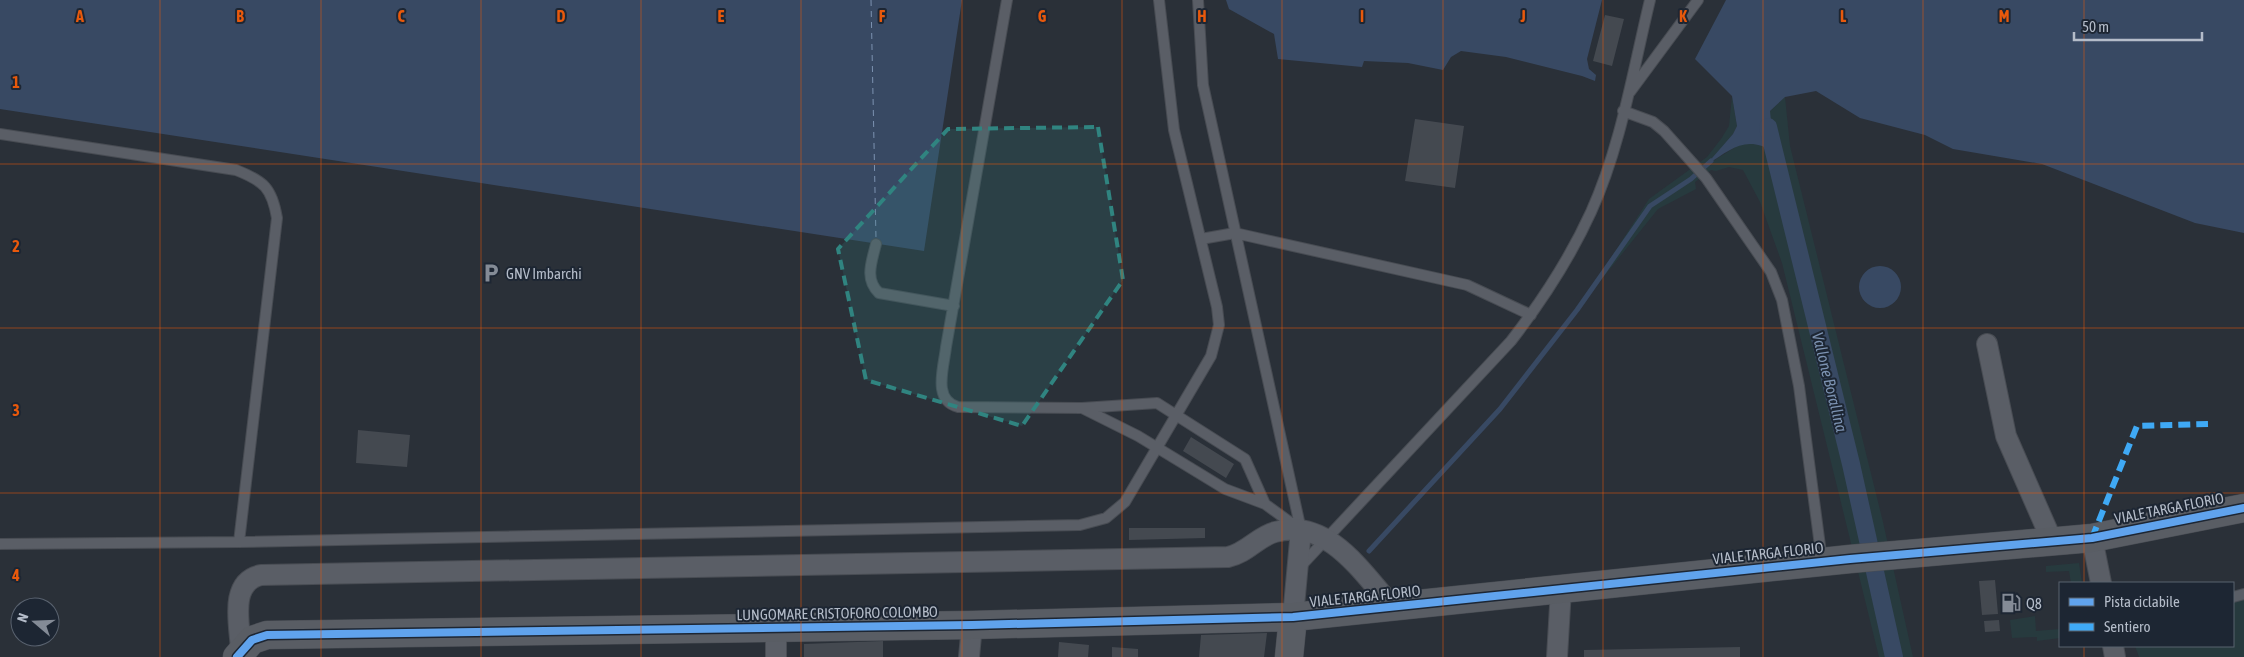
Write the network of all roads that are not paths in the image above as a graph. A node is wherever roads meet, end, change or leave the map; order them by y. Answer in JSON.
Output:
{"nodes":[{"id":1,"x":1007,"y":0,"type":"edge"},
{"id":2,"x":1159,"y":0,"type":"edge"},
{"id":3,"x":1198,"y":0,"type":"edge"},
{"id":4,"x":1650,"y":0,"type":"edge"},
{"id":5,"x":1698,"y":0,"type":"edge"},
{"id":6,"x":1626,"y":96,"type":"junction"},
{"id":7,"x":1623,"y":111,"type":"junction"},
{"id":8,"x":0,"y":134,"type":"edge"},
{"id":9,"x":1235,"y":233,"type":"junction"},
{"id":10,"x":1201,"y":239,"type":"junction"},
{"id":11,"x":876,"y":244,"type":"dead end"},
{"id":12,"x":954,"y":306,"type":"junction"},
{"id":13,"x":1531,"y":315,"type":"junction"},
{"id":14,"x":1987,"y":344,"type":"dead end"},
{"id":15,"x":1082,"y":408,"type":"junction"},
{"id":16,"x":1176,"y":415,"type":"junction"},
{"id":17,"x":1157,"y":448,"type":"junction"},
{"id":18,"x":1266,"y":504,"type":"junction"},
{"id":19,"x":2244,"y":508,"type":"edge"},
{"id":20,"x":1301,"y":530,"type":"junction"},
{"id":21,"x":2092,"y":538,"type":"junction"},
{"id":22,"x":1327,"y":539,"type":"junction"},
{"id":23,"x":2052,"y":541,"type":"junction"},
{"id":24,"x":239,"y":542,"type":"junction"},
{"id":25,"x":0,"y":544,"type":"edge"},
{"id":26,"x":1822,"y":561,"type":"junction"},
{"id":27,"x":1297,"y":570,"type":"junction"},
{"id":28,"x":2101,"y":582,"type":"edge"},
{"id":29,"x":1561,"y":589,"type":"junction"},
{"id":30,"x":1393,"y":607,"type":"junction"},
{"id":31,"x":1293,"y":617,"type":"junction"},
{"id":32,"x":972,"y":626,"type":"junction"},
{"id":33,"x":776,"y":628,"type":"junction"},
{"id":34,"x":239,"y":654,"type":"edge"},
{"id":35,"x":776,"y":657,"type":"edge"},
{"id":36,"x":969,"y":657,"type":"edge"},
{"id":37,"x":1290,"y":657,"type":"edge"},
{"id":38,"x":1557,"y":657,"type":"edge"}],
"edges":[{"from":1,"to":12,"type":"lane"},
{"from":2,"to":10,"type":"lane"},
{"from":3,"to":9,"type":"lane"},
{"from":4,"to":6,"type":"lane"},
{"from":5,"to":6,"type":"lane"},
{"from":6,"to":7,"type":"lane"},
{"from":7,"to":13,"type":"lane"},
{"from":7,"to":26,"type":"lane"},
{"from":8,"to":24,"type":"lane"},
{"from":9,"to":10,"type":"lane"},
{"from":9,"to":13,"type":"lane"},
{"from":9,"to":20,"type":"lane"},
{"from":10,"to":16,"type":"lane"},
{"from":11,"to":12,"type":"lane"},
{"from":12,"to":15,"type":"lane"},
{"from":13,"to":22,"type":"lane"},
{"from":14,"to":23,"type":"street"},
{"from":15,"to":16,"type":"lane"},
{"from":15,"to":17,"type":"lane"},
{"from":16,"to":17,"type":"lane"},
{"from":16,"to":18,"type":"lane"},
{"from":17,"to":18,"type":"lane"},
{"from":17,"to":24,"type":"lane"},
{"from":18,"to":20,"type":"lane"},
{"from":19,"to":21,"type":"street","name":"VIALE TARGA FLORIO"},
{"from":20,"to":22,"type":"street"},
{"from":20,"to":27,"type":"street"},
{"from":20,"to":34,"type":"street"},
{"from":21,"to":23,"type":"street","name":"VIALE TARGA FLORIO"},
{"from":21,"to":28,"type":"street"},
{"from":22,"to":27,"type":"lane"},
{"from":22,"to":30,"type":"street"},
{"from":23,"to":26,"type":"street","name":"VIALE TARGA FLORIO"},
{"from":24,"to":25,"type":"lane"},
{"from":26,"to":29,"type":"street","name":"VIALE TARGA FLORIO"},
{"from":27,"to":31,"type":"street"},
{"from":29,"to":30,"type":"street","name":"VIALE TARGA FLORIO"},
{"from":29,"to":38,"type":"street"},
{"from":30,"to":31,"type":"street","name":"VIALE TARGA FLORIO"},
{"from":31,"to":32,"type":"street","name":"LUNGOMARE CRISTOFORO COLOMBO"},
{"from":31,"to":37,"type":"street"},
{"from":32,"to":33,"type":"street","name":"LUNGOMARE CRISTOFORO COLOMBO"},
{"from":32,"to":36,"type":"street"},
{"from":33,"to":34,"type":"street","name":"LUNGOMARE CRISTOFORO COLOMBO"},
{"from":33,"to":35,"type":"street"}]}
